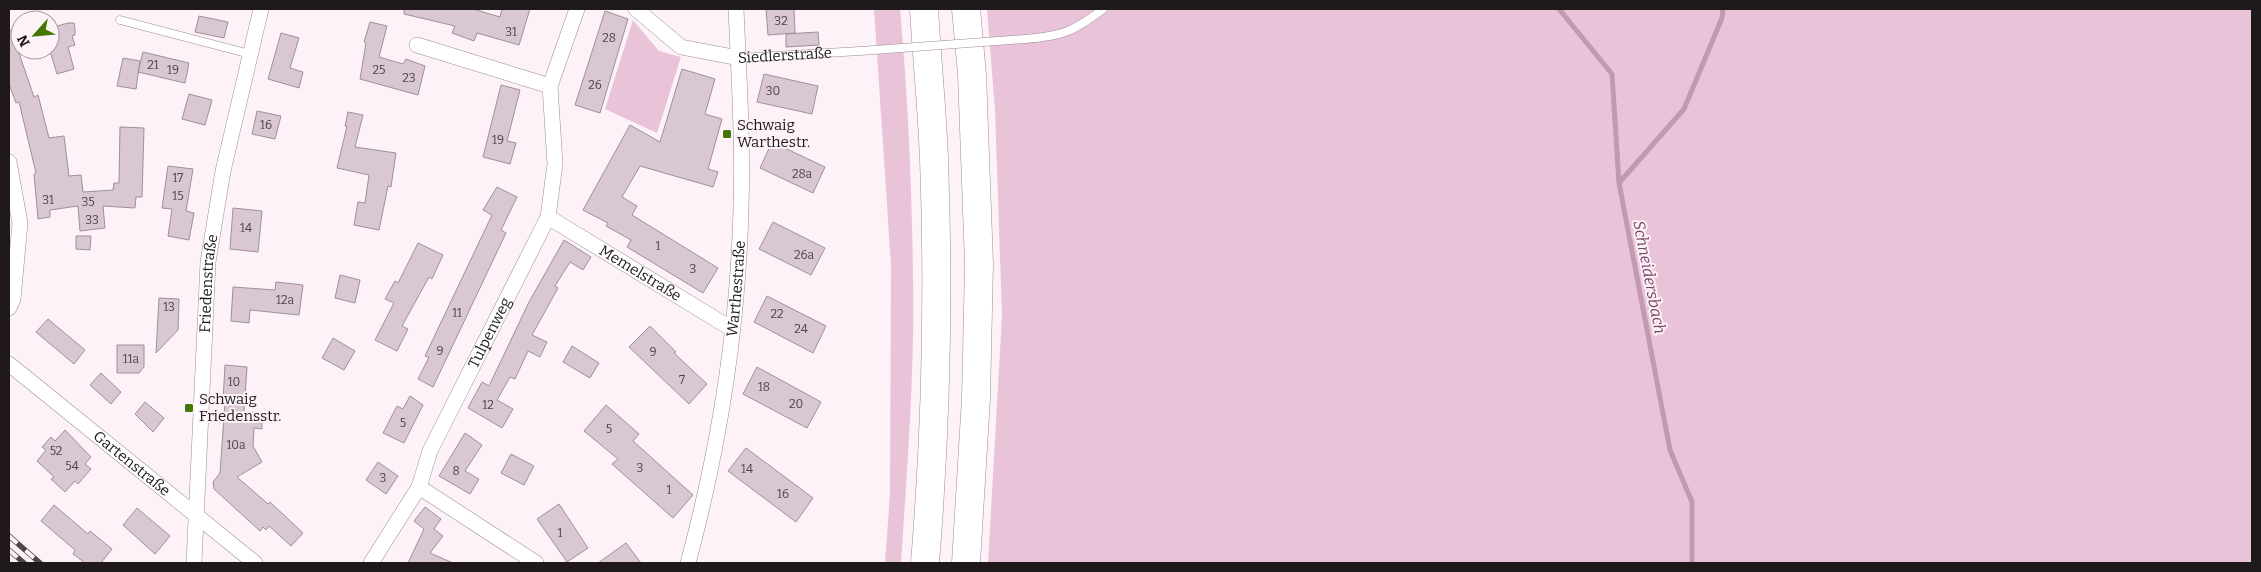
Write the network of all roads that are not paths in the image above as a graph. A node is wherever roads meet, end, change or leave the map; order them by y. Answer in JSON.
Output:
{"nodes":[{"id":1,"x":261,"y":9,"type":"edge"},
{"id":2,"x":577,"y":9,"type":"edge"},
{"id":3,"x":636,"y":9,"type":"edge"},
{"id":4,"x":736,"y":9,"type":"edge"},
{"id":5,"x":924,"y":9,"type":"edge"},
{"id":6,"x":966,"y":9,"type":"edge"},
{"id":7,"x":1104,"y":9,"type":"edge"},
{"id":8,"x":120,"y":20,"type":"dead end"},
{"id":9,"x":417,"y":45,"type":"dead end"},
{"id":10,"x":250,"y":54,"type":"junction"},
{"id":11,"x":739,"y":58,"type":"junction"},
{"id":12,"x":550,"y":86,"type":"junction"},
{"id":13,"x":9,"y":162,"type":"edge"},
{"id":14,"x":548,"y":217,"type":"junction"},
{"id":15,"x":9,"y":308,"type":"edge"},
{"id":16,"x":732,"y":329,"type":"junction"},
{"id":17,"x":9,"y":364,"type":"edge"},
{"id":18,"x":419,"y":487,"type":"junction"},
{"id":19,"x":197,"y":516,"type":"junction"},
{"id":20,"x":194,"y":563,"type":"edge"},
{"id":21,"x":255,"y":563,"type":"edge"},
{"id":22,"x":371,"y":563,"type":"edge"},
{"id":23,"x":536,"y":563,"type":"edge"},
{"id":24,"x":688,"y":563,"type":"edge"},
{"id":25,"x":925,"y":563,"type":"edge"},
{"id":26,"x":966,"y":563,"type":"edge"}],
"edges":[{"from":1,"to":10,"type":"street","name":"Friedenstraße"},
{"from":2,"to":12,"type":"street","name":"Tulpenweg"},
{"from":3,"to":11,"type":"street","name":"Siedlerstraße"},
{"from":4,"to":11,"type":"street","name":"Warthestraße"},
{"from":5,"to":25,"type":"highway"},
{"from":6,"to":26,"type":"highway"},
{"from":7,"to":11,"type":"lane","name":"Siedlerstraße","bridge":true},
{"from":8,"to":10,"type":"lane"},
{"from":9,"to":12,"type":"street"},
{"from":10,"to":19,"type":"street","name":"Friedenstraße"},
{"from":11,"to":16,"type":"street","name":"Warthestraße"},
{"from":12,"to":14,"type":"street","name":"Tulpenweg"},
{"from":13,"to":15,"type":"street"},
{"from":14,"to":16,"type":"street","name":"Memelstraße"},
{"from":14,"to":18,"type":"street","name":"Tulpenweg"},
{"from":16,"to":24,"type":"street","name":"Warthestraße"},
{"from":17,"to":19,"type":"street","name":"Gartenstraße"},
{"from":18,"to":22,"type":"street","name":"Tulpenweg"},
{"from":18,"to":23,"type":"street"},
{"from":19,"to":20,"type":"street","name":"Friedenstraße"},
{"from":19,"to":21,"type":"street","name":"Gartenstraße"}]}
